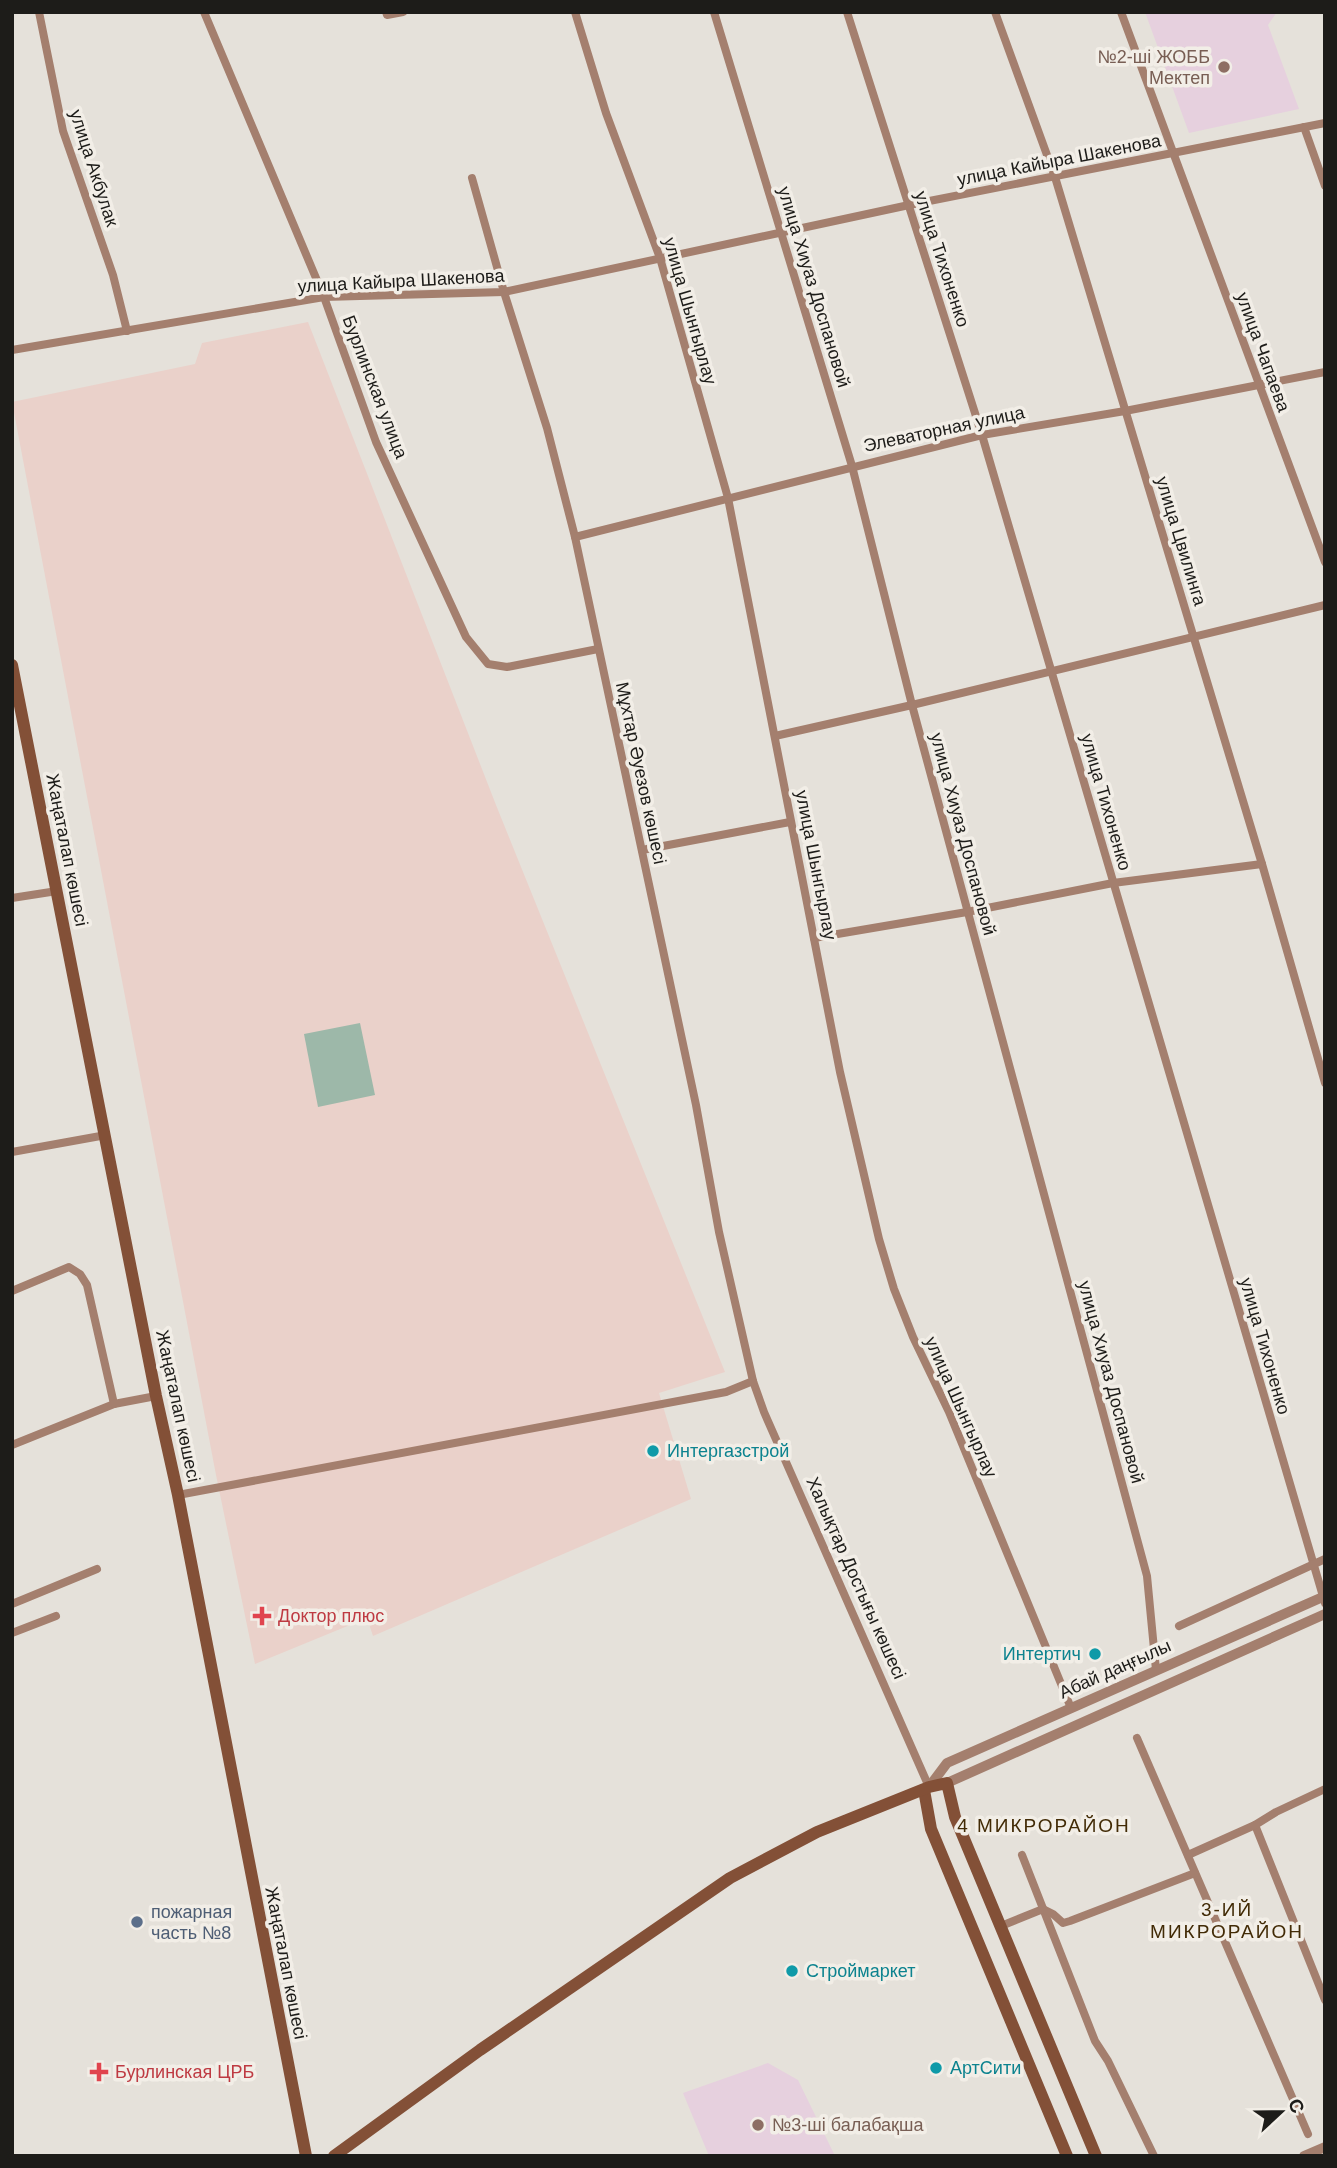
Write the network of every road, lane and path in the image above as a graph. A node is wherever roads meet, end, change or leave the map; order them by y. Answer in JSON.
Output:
{"nodes":[{"id":1,"x":39,"y":12,"type":"edge"},
{"id":2,"x":204,"y":12,"type":"edge"},
{"id":3,"x":403,"y":12,"type":"edge"},
{"id":4,"x":575,"y":12,"type":"edge"},
{"id":5,"x":714,"y":12,"type":"edge"},
{"id":6,"x":847,"y":12,"type":"edge"},
{"id":7,"x":995,"y":12,"type":"edge"},
{"id":8,"x":1121,"y":12,"type":"edge"},
{"id":9,"x":386,"y":13,"type":"edge"},
{"id":10,"x":1325,"y":123,"type":"edge"},
{"id":11,"x":1304,"y":127,"type":"junction"},
{"id":12,"x":1173,"y":153,"type":"junction"},
{"id":13,"x":1055,"y":177,"type":"junction"},
{"id":14,"x":472,"y":178,"type":"dead end"},
{"id":15,"x":1325,"y":186,"type":"edge"},
{"id":16,"x":909,"y":205,"type":"junction"},
{"id":17,"x":782,"y":232,"type":"junction"},
{"id":18,"x":660,"y":258,"type":"junction"},
{"id":19,"x":504,"y":292,"type":"junction"},
{"id":20,"x":324,"y":297,"type":"junction"},
{"id":21,"x":127,"y":331,"type":"junction"},
{"id":22,"x":12,"y":350,"type":"edge"},
{"id":23,"x":1325,"y":372,"type":"edge"},
{"id":24,"x":1259,"y":386,"type":"junction"},
{"id":25,"x":1125,"y":411,"type":"junction"},
{"id":26,"x":982,"y":435,"type":"junction"},
{"id":27,"x":852,"y":466,"type":"junction"},
{"id":28,"x":727,"y":498,"type":"junction"},
{"id":29,"x":575,"y":537,"type":"junction"},
{"id":30,"x":1325,"y":562,"type":"edge"},
{"id":31,"x":1325,"y":605,"type":"edge"},
{"id":32,"x":1193,"y":636,"type":"junction"},
{"id":33,"x":598,"y":649,"type":"junction"},
{"id":34,"x":12,"y":665,"type":"edge"},
{"id":35,"x":1051,"y":670,"type":"junction"},
{"id":36,"x":912,"y":705,"type":"junction"},
{"id":37,"x":775,"y":736,"type":"junction"},
{"id":38,"x":790,"y":822,"type":"junction"},
{"id":39,"x":642,"y":850,"type":"junction"},
{"id":40,"x":1262,"y":864,"type":"junction"},
{"id":41,"x":1113,"y":883,"type":"junction"},
{"id":42,"x":57,"y":891,"type":"junction"},
{"id":43,"x":12,"y":898,"type":"edge"},
{"id":44,"x":967,"y":912,"type":"junction"},
{"id":45,"x":814,"y":938,"type":"junction"},
{"id":46,"x":1325,"y":1083,"type":"edge"},
{"id":47,"x":106,"y":1136,"type":"junction"},
{"id":48,"x":12,"y":1152,"type":"edge"},
{"id":49,"x":12,"y":1292,"type":"edge"},
{"id":50,"x":753,"y":1381,"type":"junction"},
{"id":51,"x":156,"y":1396,"type":"junction"},
{"id":52,"x":114,"y":1404,"type":"junction"},
{"id":53,"x":12,"y":1445,"type":"edge"},
{"id":54,"x":178,"y":1496,"type":"junction"},
{"id":55,"x":1325,"y":1559,"type":"edge"},
{"id":56,"x":1312,"y":1564,"type":"junction"},
{"id":57,"x":97,"y":1569,"type":"dead end"},
{"id":58,"x":1324,"y":1599,"type":"edge"},
{"id":59,"x":12,"y":1604,"type":"edge"},
{"id":60,"x":1325,"y":1615,"type":"edge"},
{"id":61,"x":56,"y":1616,"type":"dead end"},
{"id":62,"x":1179,"y":1626,"type":"dead end"},
{"id":63,"x":12,"y":1633,"type":"edge"},
{"id":64,"x":1156,"y":1670,"type":"junction"},
{"id":65,"x":1072,"y":1708,"type":"junction"},
{"id":66,"x":1138,"y":1738,"type":"dead end"},
{"id":67,"x":947,"y":1783,"type":"junction"},
{"id":68,"x":927,"y":1788,"type":"junction"},
{"id":69,"x":1325,"y":1789,"type":"edge"},
{"id":70,"x":1255,"y":1825,"type":"junction"},
{"id":71,"x":1022,"y":1855,"type":"dead end"},
{"id":72,"x":1188,"y":1855,"type":"junction"},
{"id":73,"x":1195,"y":1873,"type":"junction"},
{"id":74,"x":1043,"y":1909,"type":"junction"},
{"id":75,"x":1001,"y":1926,"type":"junction"},
{"id":76,"x":1325,"y":2000,"type":"edge"},
{"id":77,"x":1308,"y":2134,"type":"dead end"},
{"id":78,"x":1325,"y":2147,"type":"edge"},
{"id":79,"x":306,"y":2156,"type":"edge"},
{"id":80,"x":334,"y":2156,"type":"edge"},
{"id":81,"x":1067,"y":2156,"type":"edge"},
{"id":82,"x":1096,"y":2156,"type":"edge"},
{"id":83,"x":1154,"y":2156,"type":"edge"},
{"id":84,"x":1304,"y":2156,"type":"edge"}],
"edges":[{"from":1,"to":21,"type":"street","name":"улица Акбулак"},
{"from":2,"to":20,"type":"street","name":"Бурлинская улица"},
{"from":3,"to":9,"type":"street"},
{"from":4,"to":18,"type":"street","name":"улица Шынгырлау"},
{"from":5,"to":17,"type":"street","name":"улица Хиуаз Доспановой"},
{"from":6,"to":16,"type":"street","name":"улица Тихоненко"},
{"from":7,"to":13,"type":"street","name":"улица Цвилинга"},
{"from":8,"to":12,"type":"street","name":"улица Чапаева"},
{"from":10,"to":11,"type":"street","name":"улица Кайыра Шакенова"},
{"from":11,"to":12,"type":"street","name":"улица Кайыра Шакенова"},
{"from":11,"to":15,"type":"street"},
{"from":12,"to":13,"type":"street","name":"улица Кайыра Шакенова"},
{"from":12,"to":24,"type":"street","name":"улица Чапаева"},
{"from":13,"to":16,"type":"street","name":"улица Кайыра Шакенова"},
{"from":13,"to":25,"type":"street","name":"улица Цвилинга"},
{"from":14,"to":19,"type":"street","name":"Мұхтар Әуезов көшесі"},
{"from":16,"to":17,"type":"street","name":"улица Кайыра Шакенова"},
{"from":16,"to":26,"type":"street","name":"улица Тихоненко"},
{"from":17,"to":18,"type":"street","name":"улица Кайыра Шакенова"},
{"from":17,"to":27,"type":"street","name":"улица Хиуаз Доспановой"},
{"from":18,"to":19,"type":"street","name":"улица Кайыра Шакенова"},
{"from":18,"to":28,"type":"street","name":"улица Шынгырлау"},
{"from":19,"to":20,"type":"street","name":"улица Кайыра Шакенова"},
{"from":19,"to":29,"type":"street","name":"Мұхтар Әуезов көшесі"},
{"from":20,"to":21,"type":"street","name":"улица Кайыра Шакенова"},
{"from":20,"to":33,"type":"street","name":"Бурлинская улица"},
{"from":21,"to":22,"type":"street","name":"улица Кайыра Шакенова"},
{"from":23,"to":24,"type":"street","name":"Элеваторная улица"},
{"from":24,"to":25,"type":"street","name":"Элеваторная улица"},
{"from":24,"to":30,"type":"street","name":"улица Чапаева"},
{"from":25,"to":26,"type":"street","name":"Элеваторная улица"},
{"from":25,"to":32,"type":"street","name":"улица Цвилинга"},
{"from":26,"to":27,"type":"street","name":"Элеваторная улица"},
{"from":26,"to":35,"type":"street","name":"улица Тихоненко"},
{"from":27,"to":28,"type":"street","name":"Элеваторная улица"},
{"from":27,"to":36,"type":"street","name":"улица Хиуаз Доспановой"},
{"from":28,"to":29,"type":"street","name":"Элеваторная улица"},
{"from":28,"to":37,"type":"street","name":"улица Шынгырлау"},
{"from":29,"to":33,"type":"street","name":"Мұхтар Әуезов көшесі"},
{"from":31,"to":32,"type":"street"},
{"from":32,"to":35,"type":"street"},
{"from":32,"to":40,"type":"street","name":"улица Цвилинга"},
{"from":33,"to":39,"type":"street","name":"Мұхтар Әуезов көшесі"},
{"from":34,"to":42,"type":"main road","name":"Жаңаталап көшесі"},
{"from":35,"to":36,"type":"street"},
{"from":35,"to":41,"type":"street","name":"улица Тихоненко"},
{"from":36,"to":37,"type":"street"},
{"from":36,"to":44,"type":"street","name":"улица Хиуаз Доспановой"},
{"from":37,"to":38,"type":"street","name":"улица Шынгырлау"},
{"from":38,"to":39,"type":"street"},
{"from":38,"to":45,"type":"street","name":"улица Шынгырлау"},
{"from":39,"to":50,"type":"street","name":"Мұхтар Әуезов көшесі"},
{"from":40,"to":41,"type":"street"},
{"from":40,"to":46,"type":"street","name":"улица Цвилинга"},
{"from":41,"to":44,"type":"street"},
{"from":41,"to":56,"type":"street","name":"улица Тихоненко"},
{"from":42,"to":43,"type":"street"},
{"from":42,"to":47,"type":"main road","name":"Жаңаталап көшесі"},
{"from":44,"to":45,"type":"street"},
{"from":44,"to":64,"type":"street","name":"улица Хиуаз Доспановой"},
{"from":45,"to":65,"type":"street","name":"улица Шынгырлау"},
{"from":47,"to":48,"type":"street"},
{"from":47,"to":51,"type":"main road","name":"Жаңаталап көшесі"},
{"from":49,"to":52,"type":"street"},
{"from":50,"to":54,"type":"street"},
{"from":50,"to":68,"type":"street","name":"Халықтар Достығы көшесі"},
{"from":51,"to":52,"type":"street"},
{"from":51,"to":54,"type":"main road","name":"Жаңаталап көшесі"},
{"from":52,"to":53,"type":"street"},
{"from":54,"to":79,"type":"main road","name":"Жаңаталап көшесі"},
{"from":55,"to":56,"type":"street"},
{"from":56,"to":58,"type":"street","name":"улица Тихоненко"},
{"from":56,"to":62,"type":"street"},
{"from":57,"to":59,"type":"street"},
{"from":58,"to":64,"type":"street","name":"Абай даңғылы"},
{"from":60,"to":67,"type":"street","name":"Абай даңғылы"},
{"from":61,"to":63,"type":"street"},
{"from":64,"to":65,"type":"street","name":"Абай даңғылы"},
{"from":65,"to":68,"type":"street","name":"Абай даңғылы"},
{"from":66,"to":72,"type":"street"},
{"from":67,"to":68,"type":"main road"},
{"from":67,"to":75,"type":"main road"},
{"from":68,"to":80,"type":"main road"},
{"from":68,"to":81,"type":"main road","name":"Халықтар Достығы көшесі"},
{"from":69,"to":70,"type":"street"},
{"from":70,"to":72,"type":"street"},
{"from":70,"to":76,"type":"street"},
{"from":71,"to":74,"type":"street"},
{"from":72,"to":73,"type":"street"},
{"from":73,"to":74,"type":"street"},
{"from":73,"to":77,"type":"street"},
{"from":74,"to":75,"type":"street"},
{"from":74,"to":83,"type":"street"},
{"from":75,"to":82,"type":"main road"},
{"from":78,"to":84,"type":"street"}]}
